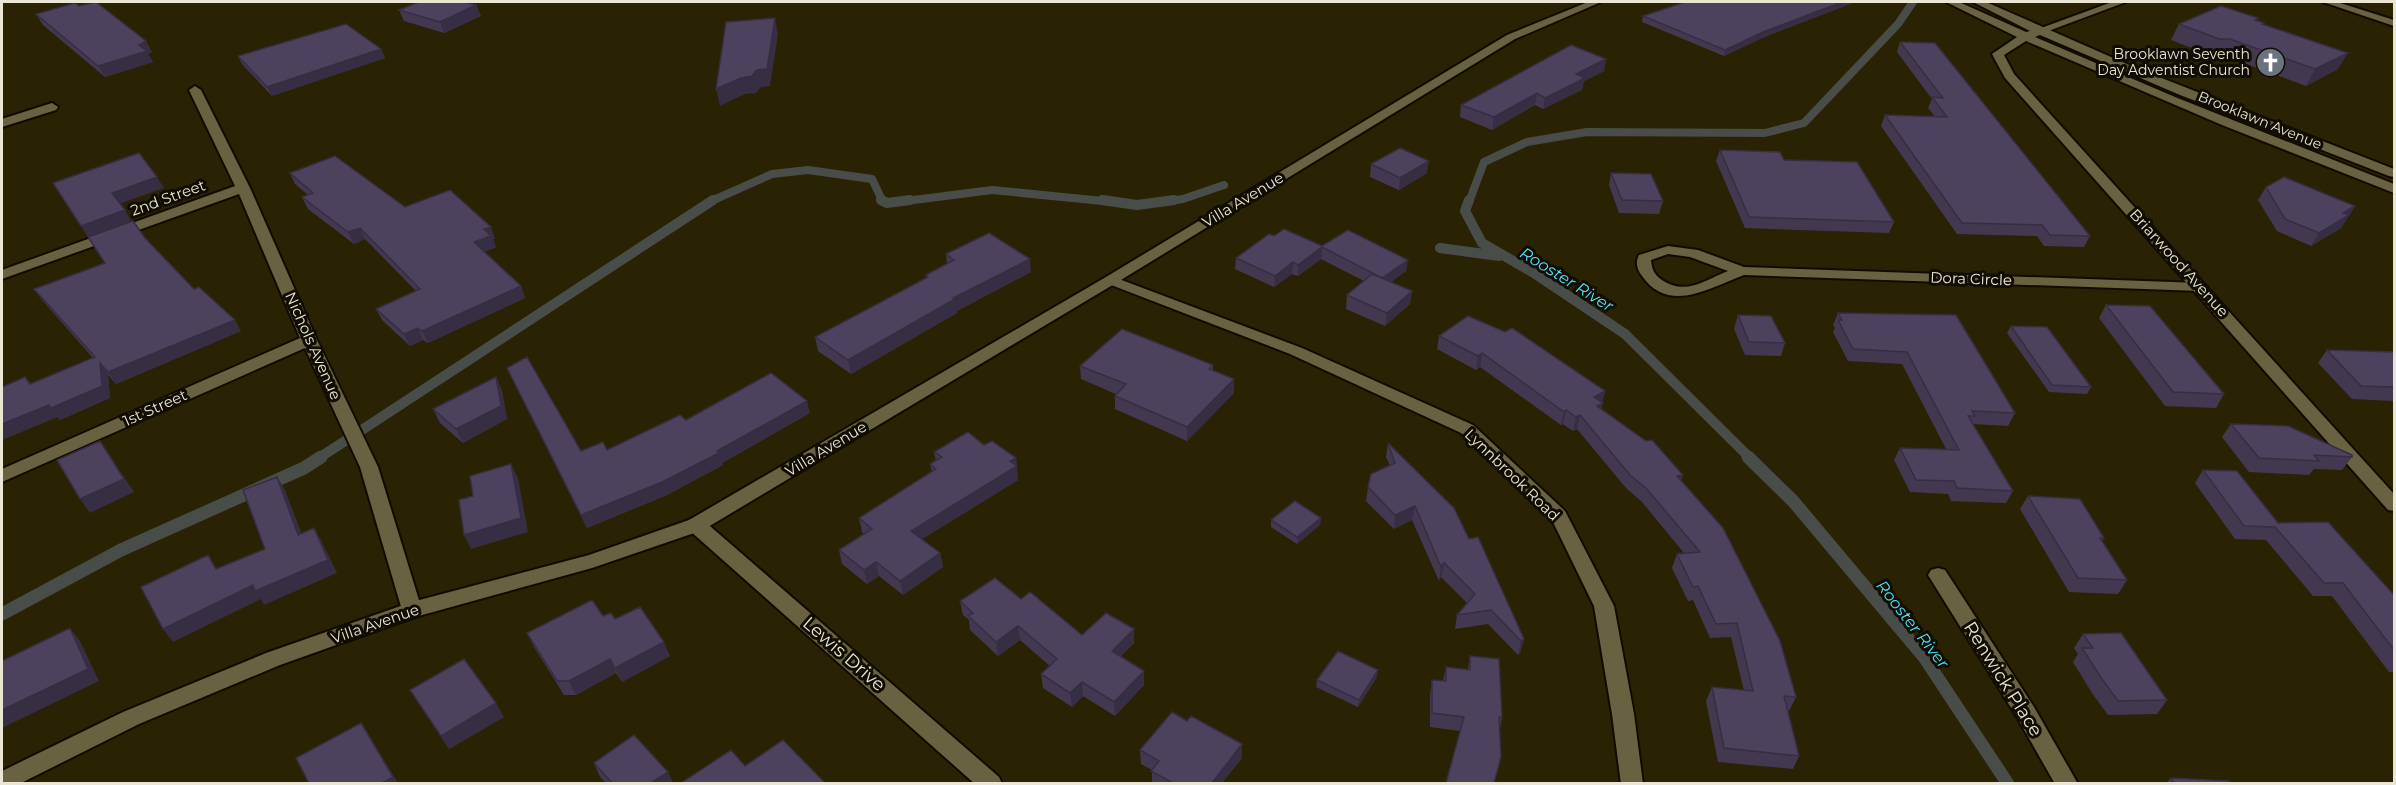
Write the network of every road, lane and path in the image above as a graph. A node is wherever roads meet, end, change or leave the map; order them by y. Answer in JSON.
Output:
{"nodes":[{"id":1,"x":1596,"y":2,"type":"edge"},
{"id":2,"x":1952,"y":2,"type":"edge"},
{"id":3,"x":1978,"y":2,"type":"edge"},
{"id":4,"x":2121,"y":2,"type":"edge"},
{"id":5,"x":2328,"y":2,"type":"edge"},
{"id":6,"x":2394,"y":23,"type":"edge"},
{"id":7,"x":2039,"y":31,"type":"junction"},
{"id":8,"x":2024,"y":37,"type":"junction"},
{"id":9,"x":195,"y":90,"type":"dead end"},
{"id":10,"x":52,"y":107,"type":"dead end"},
{"id":11,"x":2,"y":123,"type":"edge"},
{"id":12,"x":2394,"y":173,"type":"edge"},
{"id":13,"x":243,"y":188,"type":"junction"},
{"id":14,"x":2394,"y":189,"type":"edge"},
{"id":15,"x":1742,"y":271,"type":"junction"},
{"id":16,"x":2,"y":275,"type":"edge"},
{"id":17,"x":1111,"y":280,"type":"junction"},
{"id":18,"x":2200,"y":287,"type":"junction"},
{"id":19,"x":309,"y":340,"type":"junction"},
{"id":20,"x":2,"y":476,"type":"edge"},
{"id":21,"x":2394,"y":506,"type":"edge"},
{"id":22,"x":696,"y":525,"type":"junction"},
{"id":23,"x":1938,"y":575,"type":"dead end"},
{"id":24,"x":412,"y":610,"type":"junction"},
{"id":25,"x":2,"y":781,"type":"edge"},
{"id":26,"x":991,"y":783,"type":"edge"},
{"id":27,"x":1632,"y":783,"type":"edge"},
{"id":28,"x":2067,"y":783,"type":"edge"}],
"edges":[{"from":1,"to":17,"type":"main road","name":"Villa Avenue"},
{"from":2,"to":8,"type":"main road","name":"Brooklawn Avenue"},
{"from":3,"to":7,"type":"main road","name":"Brooklawn Avenue"},
{"from":4,"to":7,"type":"main road","name":"Briarwood Avenue"},
{"from":5,"to":6,"type":"main road"},
{"from":7,"to":8,"type":"main road","name":"Briarwood Avenue"},
{"from":7,"to":12,"type":"main road","name":"Brooklawn Avenue"},
{"from":8,"to":14,"type":"main road","name":"Brooklawn Avenue"},
{"from":8,"to":18,"type":"main road","name":"Briarwood Avenue"},
{"from":9,"to":13,"type":"main road","name":"Nichols Avenue"},
{"from":10,"to":11,"type":"main road"},
{"from":13,"to":16,"type":"main road","name":"2nd Street"},
{"from":13,"to":19,"type":"main road","name":"Nichols Avenue"},
{"from":15,"to":15,"type":"main road","name":"Dora Circle"},
{"from":15,"to":18,"type":"main road","name":"Dora Circle"},
{"from":17,"to":22,"type":"main road","name":"Villa Avenue"},
{"from":17,"to":27,"type":"main road","name":"Lynnbrook Road"},
{"from":18,"to":21,"type":"main road","name":"Briarwood Avenue"},
{"from":19,"to":20,"type":"main road","name":"1st Street"},
{"from":19,"to":24,"type":"main road","name":"Nichols Avenue"},
{"from":22,"to":24,"type":"main road","name":"Villa Avenue"},
{"from":22,"to":26,"type":"main road","name":"Lewis Drive"},
{"from":23,"to":28,"type":"main road","name":"Renwick Place"},
{"from":24,"to":25,"type":"main road","name":"Villa Avenue"}]}
